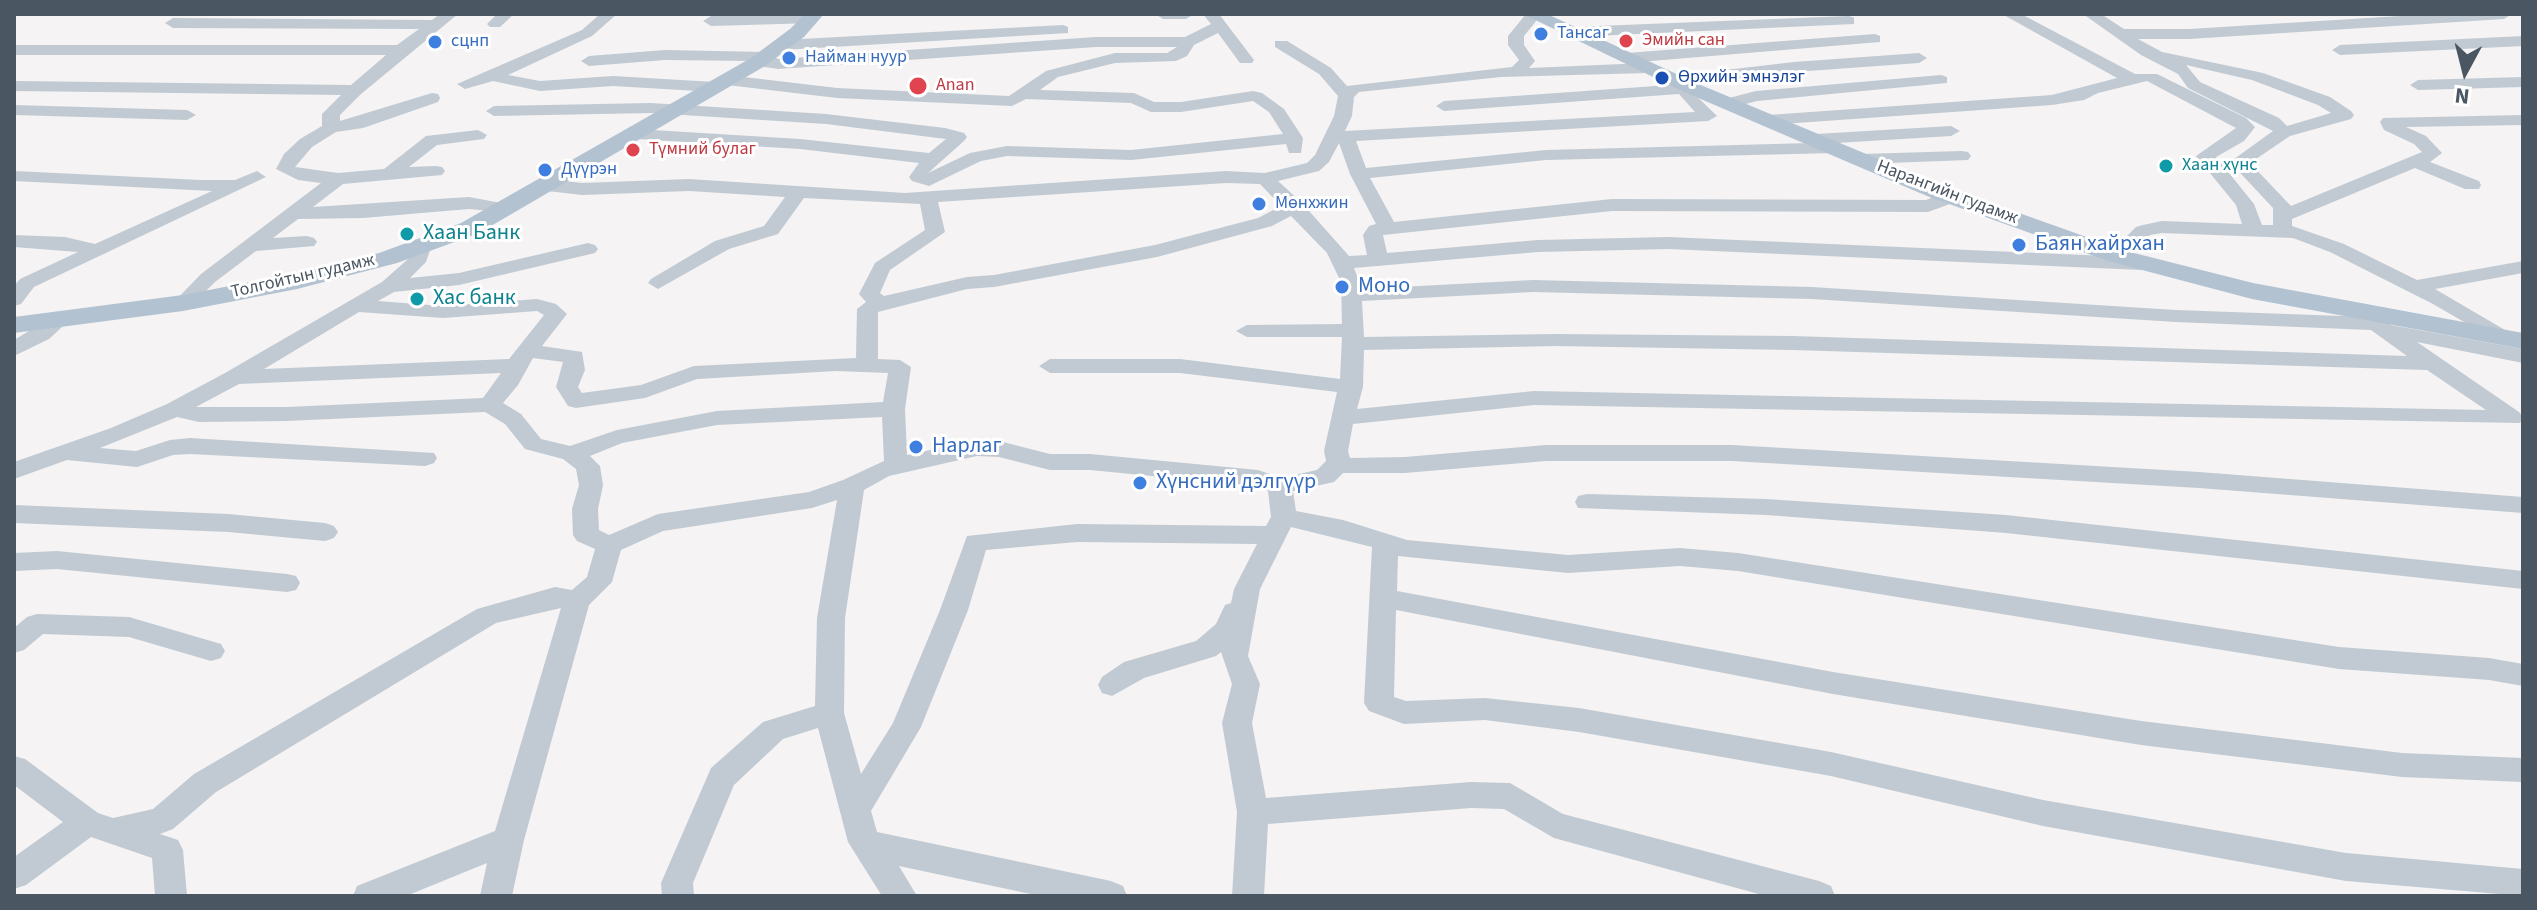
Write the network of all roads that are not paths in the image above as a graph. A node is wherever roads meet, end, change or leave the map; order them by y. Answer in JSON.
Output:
{"nodes":[{"id":1,"x":609,"y":14,"type":"edge"},
{"id":2,"x":1163,"y":14,"type":"edge"},
{"id":3,"x":1186,"y":14,"type":"edge"},
{"id":4,"x":1533,"y":14,"type":"edge"},
{"id":5,"x":2010,"y":14,"type":"edge"},
{"id":6,"x":2091,"y":14,"type":"edge"},
{"id":7,"x":2504,"y":14,"type":"edge"},
{"id":8,"x":812,"y":17,"type":"edge"},
{"id":9,"x":442,"y":19,"type":"edge"},
{"id":10,"x":1216,"y":20,"type":"edge"},
{"id":11,"x":711,"y":21,"type":"dead end"},
{"id":12,"x":1849,"y":21,"type":"dead end"},
{"id":13,"x":173,"y":23,"type":"dead end"},
{"id":14,"x":1117,"y":29,"type":"dead end"},
{"id":15,"x":1572,"y":32,"type":"junction"},
{"id":16,"x":14,"y":34,"type":"edge"},
{"id":17,"x":2120,"y":34,"type":"junction"},
{"id":18,"x":1875,"y":39,"type":"dead end"},
{"id":19,"x":2523,"y":41,"type":"edge"},
{"id":20,"x":1188,"y":42,"type":"junction"},
{"id":21,"x":1281,"y":44,"type":"dead end"},
{"id":22,"x":14,"y":48,"type":"edge"},
{"id":23,"x":401,"y":50,"type":"junction"},
{"id":24,"x":2340,"y":50,"type":"dead end"},
{"id":25,"x":2147,"y":52,"type":"junction"},
{"id":26,"x":769,"y":55,"type":"junction"},
{"id":27,"x":1919,"y":58,"type":"dead end"},
{"id":28,"x":1246,"y":60,"type":"dead end"},
{"id":29,"x":589,"y":61,"type":"dead end"},
{"id":30,"x":1637,"y":63,"type":"junction"},
{"id":31,"x":1500,"y":73,"type":"junction"},
{"id":32,"x":495,"y":75,"type":"junction"},
{"id":33,"x":2151,"y":77,"type":"junction"},
{"id":34,"x":2132,"y":79,"type":"junction"},
{"id":35,"x":2187,"y":79,"type":"junction"},
{"id":36,"x":1941,"y":80,"type":"dead end"},
{"id":37,"x":1674,"y":81,"type":"junction"},
{"id":38,"x":2523,"y":82,"type":"edge"},
{"id":39,"x":465,"y":84,"type":"dead end"},
{"id":40,"x":721,"y":84,"type":"junction"},
{"id":41,"x":2418,"y":85,"type":"dead end"},
{"id":42,"x":14,"y":86,"type":"edge"},
{"id":43,"x":123,"y":89,"type":"junction"},
{"id":44,"x":355,"y":90,"type":"junction"},
{"id":45,"x":1021,"y":94,"type":"junction"},
{"id":46,"x":1346,"y":96,"type":"junction"},
{"id":47,"x":432,"y":98,"type":"dead end"},
{"id":48,"x":1444,"y":106,"type":"dead end"},
{"id":49,"x":14,"y":110,"type":"edge"},
{"id":50,"x":675,"y":110,"type":"junction"},
{"id":51,"x":1718,"y":110,"type":"junction"},
{"id":52,"x":494,"y":111,"type":"dead end"},
{"id":53,"x":88,"y":114,"type":"junction"},
{"id":54,"x":187,"y":115,"type":"dead end"},
{"id":55,"x":1760,"y":117,"type":"junction"},
{"id":56,"x":2523,"y":120,"type":"edge"},
{"id":57,"x":331,"y":128,"type":"junction"},
{"id":58,"x":1951,"y":131,"type":"dead end"},
{"id":59,"x":2284,"y":132,"type":"junction"},
{"id":60,"x":636,"y":134,"type":"junction"},
{"id":61,"x":478,"y":135,"type":"dead end"},
{"id":62,"x":1339,"y":136,"type":"junction"},
{"id":63,"x":1294,"y":138,"type":"junction"},
{"id":64,"x":1824,"y":144,"type":"junction"},
{"id":65,"x":1962,"y":156,"type":"dead end"},
{"id":66,"x":934,"y":159,"type":"junction"},
{"id":67,"x":1861,"y":159,"type":"junction"},
{"id":68,"x":2415,"y":162,"type":"junction"},
{"id":69,"x":285,"y":169,"type":"junction"},
{"id":70,"x":436,"y":171,"type":"dead end"},
{"id":71,"x":1297,"y":172,"type":"junction"},
{"id":72,"x":389,"y":174,"type":"junction"},
{"id":73,"x":1359,"y":174,"type":"junction"},
{"id":74,"x":14,"y":176,"type":"edge"},
{"id":75,"x":257,"y":177,"type":"junction"},
{"id":76,"x":338,"y":179,"type":"junction"},
{"id":77,"x":1265,"y":179,"type":"junction"},
{"id":78,"x":547,"y":185,"type":"junction"},
{"id":79,"x":2472,"y":185,"type":"dead end"},
{"id":80,"x":800,"y":190,"type":"junction"},
{"id":81,"x":1935,"y":191,"type":"junction"},
{"id":82,"x":928,"y":197,"type":"junction"},
{"id":83,"x":1295,"y":207,"type":"junction"},
{"id":84,"x":505,"y":209,"type":"junction"},
{"id":85,"x":295,"y":213,"type":"junction"},
{"id":86,"x":2283,"y":224,"type":"junction"},
{"id":87,"x":1388,"y":228,"type":"junction"},
{"id":88,"x":2254,"y":230,"type":"junction"},
{"id":89,"x":14,"y":241,"type":"edge"},
{"id":90,"x":307,"y":242,"type":"dead end"},
{"id":91,"x":250,"y":245,"type":"junction"},
{"id":92,"x":421,"y":247,"type":"junction"},
{"id":93,"x":588,"y":249,"type":"dead end"},
{"id":94,"x":93,"y":250,"type":"junction"},
{"id":95,"x":2117,"y":256,"type":"junction"},
{"id":96,"x":1378,"y":258,"type":"junction"},
{"id":97,"x":1342,"y":263,"type":"junction"},
{"id":98,"x":2141,"y":264,"type":"junction"},
{"id":99,"x":2523,"y":267,"type":"edge"},
{"id":100,"x":21,"y":282,"type":"edge"},
{"id":101,"x":658,"y":283,"type":"dead end"},
{"id":102,"x":389,"y":286,"type":"junction"},
{"id":103,"x":2414,"y":287,"type":"junction"},
{"id":104,"x":1353,"y":295,"type":"junction"},
{"id":105,"x":14,"y":300,"type":"edge"},
{"id":106,"x":183,"y":303,"type":"junction"},
{"id":107,"x":880,"y":303,"type":"junction"},
{"id":108,"x":358,"y":306,"type":"junction"},
{"id":109,"x":54,"y":322,"type":"junction"},
{"id":110,"x":2381,"y":322,"type":"junction"},
{"id":111,"x":14,"y":325,"type":"edge"},
{"id":112,"x":1247,"y":331,"type":"dead end"},
{"id":113,"x":2497,"y":335,"type":"junction"},
{"id":114,"x":1354,"y":337,"type":"junction"},
{"id":115,"x":2523,"y":341,"type":"edge"},
{"id":116,"x":14,"y":349,"type":"edge"},
{"id":117,"x":2523,"y":356,"type":"edge"},
{"id":118,"x":522,"y":358,"type":"junction"},
{"id":119,"x":2431,"y":363,"type":"junction"},
{"id":120,"x":867,"y":366,"type":"junction"},
{"id":121,"x":1050,"y":366,"type":"dead end"},
{"id":122,"x":233,"y":378,"type":"junction"},
{"id":123,"x":1352,"y":387,"type":"junction"},
{"id":124,"x":489,"y":405,"type":"junction"},
{"id":125,"x":175,"y":409,"type":"junction"},
{"id":126,"x":893,"y":409,"type":"junction"},
{"id":127,"x":1344,"y":418,"type":"junction"},
{"id":128,"x":2517,"y":422,"type":"edge"},
{"id":129,"x":67,"y":454,"type":"junction"},
{"id":130,"x":571,"y":454,"type":"junction"},
{"id":131,"x":425,"y":458,"type":"dead end"},
{"id":132,"x":1339,"y":463,"type":"junction"},
{"id":133,"x":896,"y":467,"type":"junction"},
{"id":134,"x":14,"y":471,"type":"edge"},
{"id":135,"x":852,"y":486,"type":"junction"},
{"id":136,"x":1280,"y":486,"type":"junction"},
{"id":137,"x":1587,"y":502,"type":"dead end"},
{"id":138,"x":2523,"y":505,"type":"edge"},
{"id":139,"x":14,"y":514,"type":"edge"},
{"id":140,"x":1279,"y":526,"type":"junction"},
{"id":141,"x":325,"y":532,"type":"dead end"},
{"id":142,"x":1385,"y":544,"type":"junction"},
{"id":143,"x":609,"y":545,"type":"junction"},
{"id":144,"x":14,"y":562,"type":"edge"},
{"id":145,"x":2523,"y":580,"type":"edge"},
{"id":146,"x":287,"y":583,"type":"dead end"},
{"id":147,"x":1247,"y":589,"type":"junction"},
{"id":148,"x":1383,"y":598,"type":"junction"},
{"id":149,"x":577,"y":600,"type":"junction"},
{"id":150,"x":14,"y":643,"type":"edge"},
{"id":151,"x":211,"y":651,"type":"dead end"},
{"id":152,"x":2523,"y":675,"type":"edge"},
{"id":153,"x":1112,"y":685,"type":"dead end"},
{"id":154,"x":829,"y":713,"type":"junction"},
{"id":155,"x":14,"y":768,"type":"edge"},
{"id":156,"x":2523,"y":770,"type":"edge"},
{"id":157,"x":856,"y":809,"type":"junction"},
{"id":158,"x":1253,"y":812,"type":"junction"},
{"id":159,"x":100,"y":826,"type":"junction"},
{"id":160,"x":508,"y":840,"type":"junction"},
{"id":161,"x":864,"y":842,"type":"junction"},
{"id":162,"x":14,"y":875,"type":"edge"},
{"id":163,"x":2523,"y":883,"type":"edge"},
{"id":164,"x":171,"y":896,"type":"edge"},
{"id":165,"x":369,"y":896,"type":"edge"},
{"id":166,"x":496,"y":896,"type":"edge"},
{"id":167,"x":678,"y":896,"type":"edge"},
{"id":168,"x":901,"y":896,"type":"edge"},
{"id":169,"x":1111,"y":896,"type":"edge"},
{"id":170,"x":1248,"y":896,"type":"edge"},
{"id":171,"x":1819,"y":896,"type":"edge"}],
"edges":[{"from":1,"to":32,"type":"street"},
{"from":2,"to":3,"type":"street"},
{"from":4,"to":15,"type":"main road","name":"Нарангийн гудамж"},
{"from":4,"to":31,"type":"street"},
{"from":5,"to":34,"type":"street"},
{"from":6,"to":17,"type":"street"},
{"from":7,"to":17,"type":"street"},
{"from":8,"to":11,"type":"street"},
{"from":8,"to":26,"type":"main road","name":"Толгойтын гудамж"},
{"from":9,"to":13,"type":"street"},
{"from":9,"to":23,"type":"street"},
{"from":10,"to":20,"type":"street"},
{"from":10,"to":28,"type":"street"},
{"from":12,"to":15,"type":"street"},
{"from":14,"to":26,"type":"street"},
{"from":15,"to":30,"type":"main road","name":"Нарангийн гудамж"},
{"from":16,"to":22,"type":"street"},
{"from":17,"to":25,"type":"street"},
{"from":18,"to":30,"type":"street"},
{"from":19,"to":24,"type":"street"},
{"from":20,"to":26,"type":"street"},
{"from":20,"to":45,"type":"street"},
{"from":21,"to":46,"type":"street"},
{"from":22,"to":23,"type":"street"},
{"from":23,"to":44,"type":"street"},
{"from":25,"to":35,"type":"street"},
{"from":25,"to":59,"type":"street"},
{"from":26,"to":29,"type":"street"},
{"from":26,"to":40,"type":"main road","name":"Толгойтын гудамж"},
{"from":27,"to":37,"type":"street"},
{"from":30,"to":31,"type":"street"},
{"from":30,"to":37,"type":"main road","name":"Нарангийн гудамж"},
{"from":31,"to":46,"type":"street"},
{"from":32,"to":39,"type":"street"},
{"from":32,"to":40,"type":"street"},
{"from":33,"to":34,"type":"street"},
{"from":33,"to":35,"type":"street"},
{"from":33,"to":88,"type":"street"},
{"from":34,"to":55,"type":"street"},
{"from":35,"to":59,"type":"street"},
{"from":36,"to":51,"type":"street"},
{"from":37,"to":51,"type":"main road","name":"Нарангийн гудамж"},
{"from":38,"to":41,"type":"street"},
{"from":40,"to":45,"type":"street"},
{"from":40,"to":50,"type":"main road","name":"Толгойтын гудамж"},
{"from":42,"to":43,"type":"street"},
{"from":43,"to":44,"type":"street"},
{"from":43,"to":53,"type":"street"},
{"from":44,"to":57,"type":"street"},
{"from":45,"to":63,"type":"street"},
{"from":46,"to":62,"type":"street"},
{"from":47,"to":57,"type":"street"},
{"from":48,"to":51,"type":"street"},
{"from":49,"to":53,"type":"street"},
{"from":50,"to":52,"type":"street"},
{"from":50,"to":60,"type":"main road","name":"Толгойтын гудамж"},
{"from":50,"to":66,"type":"street"},
{"from":51,"to":55,"type":"main road","name":"Нарангийн гудамж"},
{"from":51,"to":62,"type":"street"},
{"from":53,"to":54,"type":"street"},
{"from":55,"to":64,"type":"main road","name":"Нарангийн гудамж"},
{"from":56,"to":68,"type":"street"},
{"from":57,"to":69,"type":"street"},
{"from":58,"to":64,"type":"street"},
{"from":59,"to":86,"type":"street"},
{"from":60,"to":66,"type":"street"},
{"from":60,"to":78,"type":"main road","name":"Толгойтын гудамж"},
{"from":61,"to":72,"type":"street"},
{"from":62,"to":71,"type":"street"},
{"from":62,"to":73,"type":"street"},
{"from":63,"to":66,"type":"street"},
{"from":63,"to":71,"type":"street"},
{"from":64,"to":67,"type":"main road","name":"Нарангийн гудамж"},
{"from":64,"to":73,"type":"street"},
{"from":65,"to":67,"type":"street"},
{"from":67,"to":81,"type":"main road","name":"Нарангийн гудамж"},
{"from":68,"to":79,"type":"street"},
{"from":68,"to":86,"type":"street"},
{"from":69,"to":75,"type":"street"},
{"from":69,"to":76,"type":"street"},
{"from":70,"to":72,"type":"street"},
{"from":71,"to":77,"type":"street"},
{"from":72,"to":76,"type":"street"},
{"from":73,"to":87,"type":"street"},
{"from":74,"to":75,"type":"street"},
{"from":75,"to":94,"type":"street"},
{"from":76,"to":85,"type":"street"},
{"from":77,"to":82,"type":"street"},
{"from":77,"to":83,"type":"street"},
{"from":78,"to":80,"type":"street"},
{"from":78,"to":84,"type":"main road","name":"Толгойтын гудамж"},
{"from":80,"to":82,"type":"street"},
{"from":80,"to":101,"type":"street"},
{"from":81,"to":87,"type":"street"},
{"from":81,"to":95,"type":"main road","name":"Нарангийн гудамж"},
{"from":82,"to":107,"type":"street"},
{"from":83,"to":97,"type":"street"},
{"from":83,"to":107,"type":"street"},
{"from":84,"to":85,"type":"street"},
{"from":84,"to":92,"type":"main road","name":"Толгойтын гудамж"},
{"from":85,"to":91,"type":"street"},
{"from":86,"to":88,"type":"street"},
{"from":86,"to":103,"type":"street"},
{"from":87,"to":96,"type":"street"},
{"from":88,"to":95,"type":"street"},
{"from":89,"to":94,"type":"street"},
{"from":90,"to":91,"type":"street"},
{"from":91,"to":106,"type":"street"},
{"from":92,"to":102,"type":"street"},
{"from":92,"to":106,"type":"main road","name":"Толгойтын гудамж"},
{"from":93,"to":102,"type":"street"},
{"from":94,"to":100,"type":"street"},
{"from":95,"to":98,"type":"main road","name":"Нарангийн гудамж"},
{"from":96,"to":97,"type":"street"},
{"from":96,"to":98,"type":"street"},
{"from":97,"to":104,"type":"street"},
{"from":98,"to":110,"type":"main road","name":"Нарангийн гудамж"},
{"from":99,"to":103,"type":"street"},
{"from":100,"to":105,"type":"street"},
{"from":102,"to":108,"type":"street"},
{"from":103,"to":113,"type":"street"},
{"from":104,"to":110,"type":"street"},
{"from":104,"to":114,"type":"street"},
{"from":106,"to":109,"type":"main road","name":"Толгойтын гудамж"},
{"from":107,"to":120,"type":"street"},
{"from":108,"to":118,"type":"street"},
{"from":108,"to":122,"type":"street"},
{"from":109,"to":111,"type":"main road","name":"Толгойтын гудамж"},
{"from":109,"to":116,"type":"street"},
{"from":110,"to":113,"type":"main road","name":"Нарангийн гудамж"},
{"from":110,"to":117,"type":"street"},
{"from":110,"to":119,"type":"street"},
{"from":112,"to":114,"type":"street"},
{"from":113,"to":115,"type":"main road","name":"Нарангийн гудамж"},
{"from":114,"to":119,"type":"street"},
{"from":114,"to":123,"type":"street"},
{"from":118,"to":120,"type":"street"},
{"from":118,"to":122,"type":"street"},
{"from":118,"to":124,"type":"street"},
{"from":119,"to":128,"type":"street"},
{"from":120,"to":126,"type":"street"},
{"from":121,"to":123,"type":"street"},
{"from":122,"to":125,"type":"street"},
{"from":123,"to":127,"type":"street"},
{"from":124,"to":125,"type":"street"},
{"from":124,"to":130,"type":"street"},
{"from":125,"to":129,"type":"street"},
{"from":126,"to":130,"type":"street"},
{"from":126,"to":133,"type":"street"},
{"from":127,"to":128,"type":"street"},
{"from":127,"to":132,"type":"street"},
{"from":129,"to":131,"type":"street"},
{"from":129,"to":134,"type":"street"},
{"from":130,"to":143,"type":"street"},
{"from":132,"to":136,"type":"street"},
{"from":132,"to":138,"type":"street"},
{"from":133,"to":135,"type":"street"},
{"from":133,"to":136,"type":"street"},
{"from":135,"to":143,"type":"street"},
{"from":135,"to":154,"type":"street"},
{"from":136,"to":140,"type":"street"},
{"from":137,"to":145,"type":"street"},
{"from":139,"to":141,"type":"street"},
{"from":140,"to":142,"type":"street"},
{"from":140,"to":147,"type":"street"},
{"from":140,"to":157,"type":"street"},
{"from":142,"to":148,"type":"street"},
{"from":142,"to":152,"type":"street"},
{"from":143,"to":149,"type":"street"},
{"from":144,"to":146,"type":"street"},
{"from":147,"to":153,"type":"street"},
{"from":147,"to":158,"type":"street"},
{"from":148,"to":156,"type":"street"},
{"from":148,"to":163,"type":"street"},
{"from":149,"to":159,"type":"street"},
{"from":149,"to":160,"type":"street"},
{"from":150,"to":151,"type":"street"},
{"from":154,"to":157,"type":"street"},
{"from":154,"to":167,"type":"street"},
{"from":155,"to":159,"type":"street"},
{"from":157,"to":161,"type":"street"},
{"from":158,"to":170,"type":"street"},
{"from":158,"to":171,"type":"street"},
{"from":159,"to":162,"type":"street"},
{"from":159,"to":164,"type":"street"},
{"from":160,"to":165,"type":"street"},
{"from":160,"to":166,"type":"street"},
{"from":161,"to":168,"type":"street"},
{"from":161,"to":169,"type":"street"}]}
